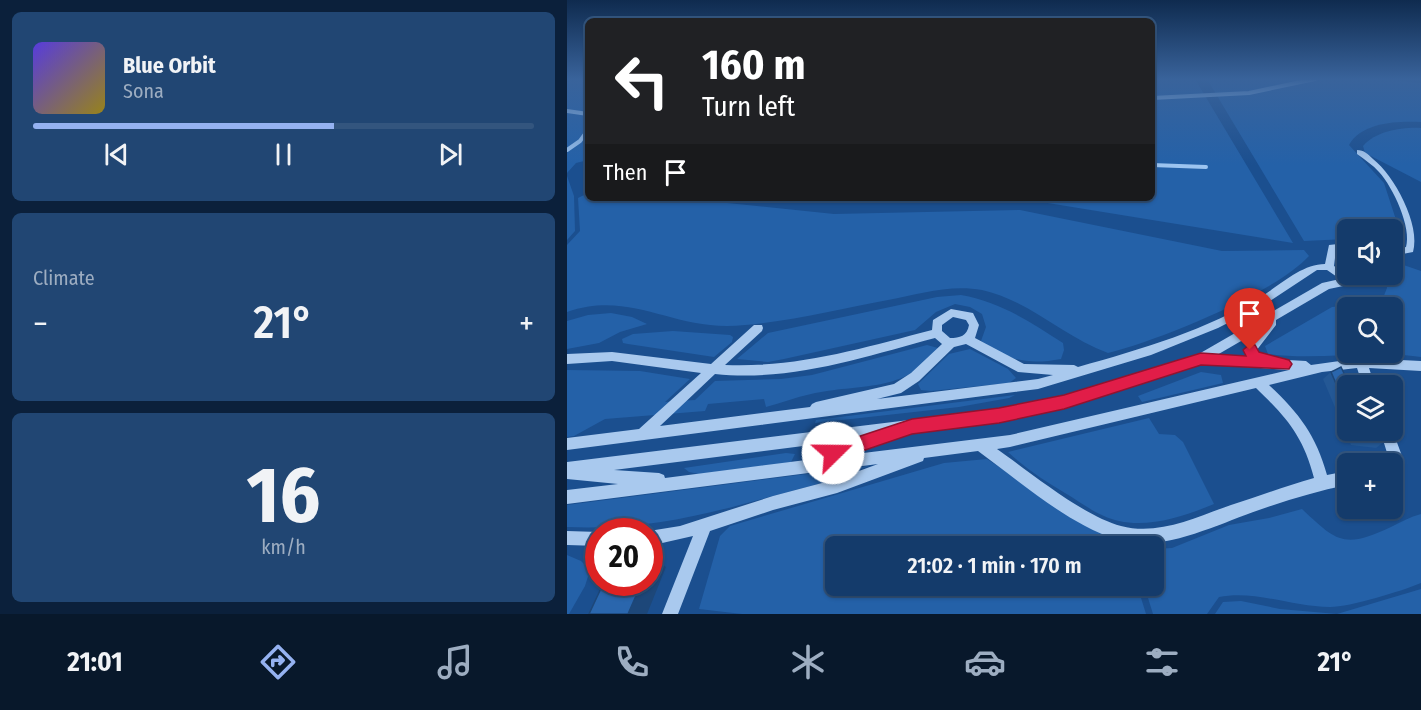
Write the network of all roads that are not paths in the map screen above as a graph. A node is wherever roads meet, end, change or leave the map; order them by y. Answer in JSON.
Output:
{"nodes":[{"id":1,"x":1360,"y":152,"type":"dead end"},
{"id":2,"x":1337,"y":247,"type":"edge"},
{"id":3,"x":1403,"y":251,"type":"edge"},
{"id":4,"x":1324,"y":266,"type":"junction"},
{"id":5,"x":1276,"y":317,"type":"junction"},
{"id":6,"x":758,"y":328,"type":"dead end"},
{"id":7,"x":937,"y":333,"type":"junction"},
{"id":8,"x":967,"y":339,"type":"junction"},
{"id":9,"x":952,"y":342,"type":"junction"},
{"id":10,"x":567,"y":359,"type":"edge"},
{"id":11,"x":1201,"y":359,"type":"junction"},
{"id":12,"x":1361,"y":363,"type":"junction"},
{"id":13,"x":1284,"y":364,"type":"junction"},
{"id":14,"x":1421,"y":366,"type":"edge"},
{"id":15,"x":1322,"y":367,"type":"junction"},
{"id":16,"x":713,"y":369,"type":"junction"},
{"id":17,"x":1095,"y":369,"type":"junction"},
{"id":18,"x":1365,"y":375,"type":"edge"},
{"id":19,"x":1258,"y":382,"type":"junction"},
{"id":20,"x":749,"y":423,"type":"junction"},
{"id":21,"x":912,"y":426,"type":"junction"},
{"id":22,"x":640,"y":435,"type":"junction"},
{"id":23,"x":567,"y":444,"type":"edge"},
{"id":24,"x":980,"y":445,"type":"junction"},
{"id":25,"x":933,"y":450,"type":"junction"},
{"id":26,"x":801,"y":467,"type":"junction"},
{"id":27,"x":567,"y":471,"type":"edge"},
{"id":28,"x":1337,"y":480,"type":"edge"},
{"id":29,"x":682,"y":482,"type":"junction"},
{"id":30,"x":1322,"y":482,"type":"junction"},
{"id":31,"x":567,"y":497,"type":"edge"},
{"id":32,"x":704,"y":526,"type":"junction"},
{"id":33,"x":663,"y":535,"type":"edge"},
{"id":34,"x":567,"y":538,"type":"edge"},
{"id":35,"x":585,"y":539,"type":"edge"},
{"id":36,"x":670,"y":614,"type":"edge"}],
"edges":[{"from":1,"to":3,"type":"street"},
{"from":2,"to":4,"type":"street"},
{"from":4,"to":5,"type":"street"},
{"from":4,"to":17,"type":"street"},
{"from":5,"to":11,"type":"street"},
{"from":5,"to":13,"type":"street"},
{"from":6,"to":16,"type":"street"},
{"from":7,"to":8,"type":"street"},
{"from":7,"to":9,"type":"street"},
{"from":7,"to":16,"type":"street"},
{"from":8,"to":9,"type":"street"},
{"from":8,"to":17,"type":"street"},
{"from":9,"to":20,"type":"street"},
{"from":10,"to":16,"type":"street"},
{"from":11,"to":13,"type":"street"},
{"from":11,"to":21,"type":"street"},
{"from":12,"to":14,"type":"street"},
{"from":12,"to":15,"type":"street"},
{"from":12,"to":18,"type":"street"},
{"from":13,"to":15,"type":"street"},
{"from":15,"to":19,"type":"street"},
{"from":16,"to":22,"type":"street"},
{"from":17,"to":20,"type":"street"},
{"from":19,"to":24,"type":"street"},
{"from":19,"to":30,"type":"street"},
{"from":20,"to":22,"type":"street"},
{"from":21,"to":26,"type":"street"},
{"from":21,"to":27,"type":"street"},
{"from":22,"to":23,"type":"street"},
{"from":24,"to":25,"type":"street"},
{"from":24,"to":30,"type":"street"},
{"from":25,"to":26,"type":"street"},
{"from":25,"to":32,"type":"street"},
{"from":26,"to":29,"type":"street"},
{"from":27,"to":29,"type":"street"},
{"from":28,"to":30,"type":"street"},
{"from":29,"to":31,"type":"street"},
{"from":32,"to":33,"type":"street"},
{"from":32,"to":36,"type":"street"},
{"from":34,"to":35,"type":"street"}]}
